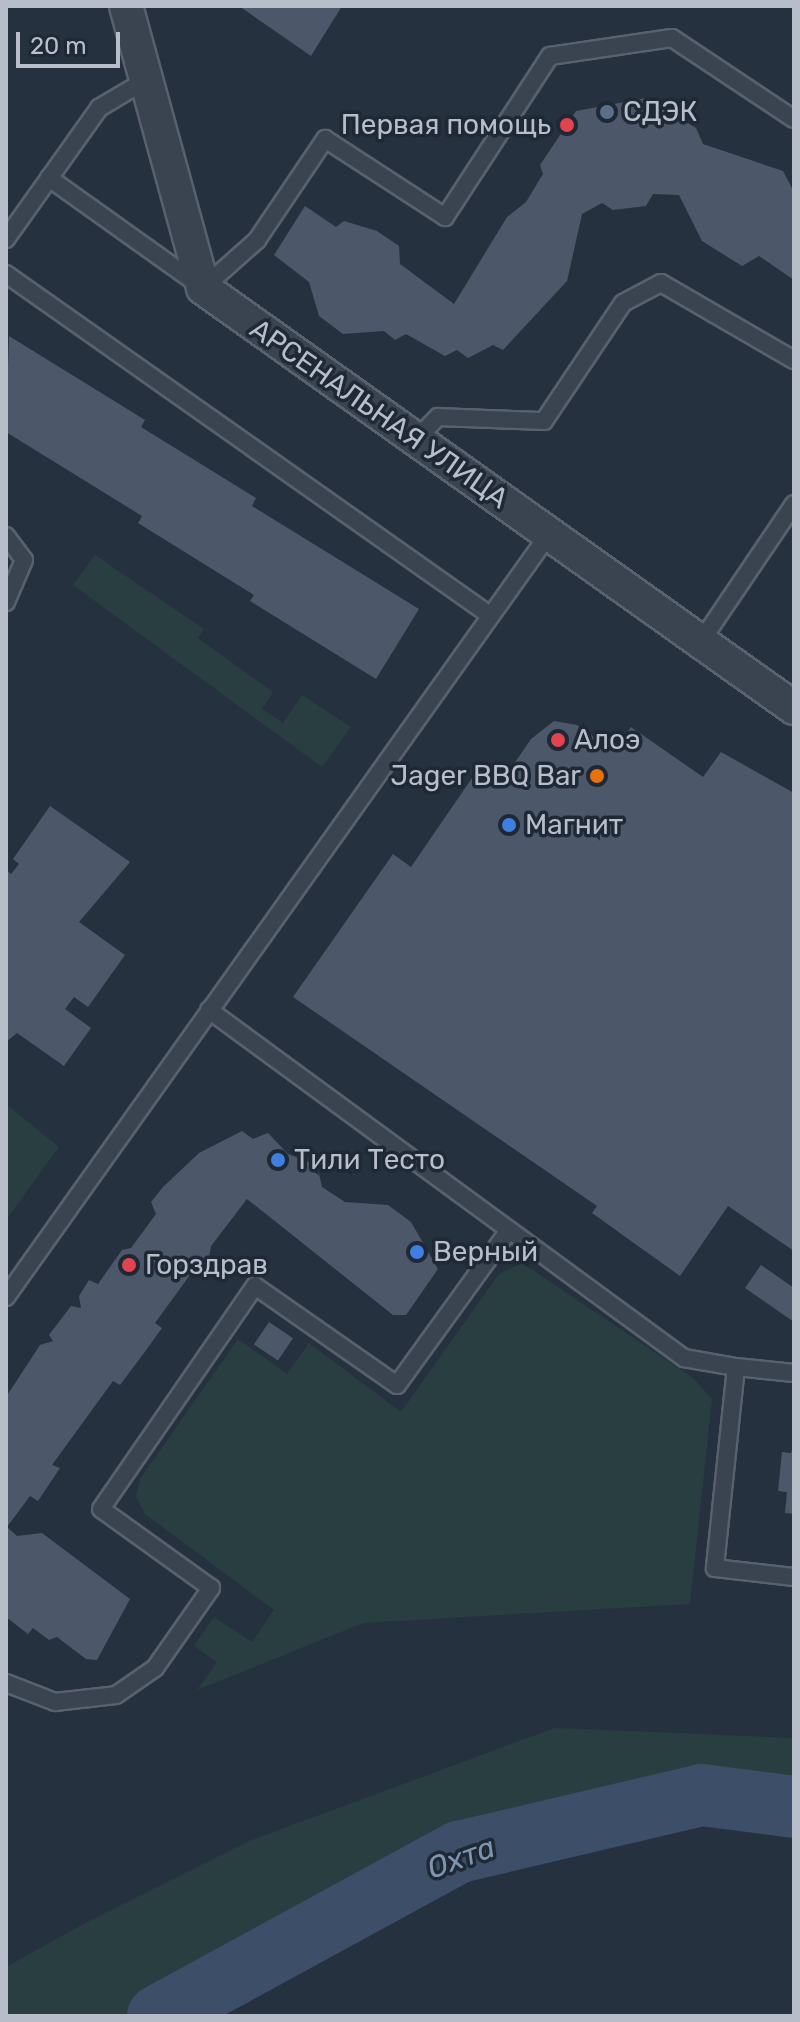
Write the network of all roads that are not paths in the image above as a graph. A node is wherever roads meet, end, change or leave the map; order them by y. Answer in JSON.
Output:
{"nodes":[{"id":1,"x":126,"y":6,"type":"edge"},
{"id":2,"x":148,"y":79,"type":"junction"},
{"id":3,"x":794,"y":119,"type":"edge"},
{"id":4,"x":49,"y":178,"type":"junction"},
{"id":5,"x":6,"y":239,"type":"edge"},
{"id":6,"x":6,"y":274,"type":"edge"},
{"id":7,"x":203,"y":288,"type":"junction"},
{"id":8,"x":794,"y":360,"type":"edge"},
{"id":9,"x":415,"y":440,"type":"junction"},
{"id":10,"x":794,"y":504,"type":"edge"},
{"id":11,"x":549,"y":534,"type":"junction"},
{"id":12,"x":6,"y":536,"type":"edge"},
{"id":13,"x":6,"y":602,"type":"edge"},
{"id":14,"x":491,"y":616,"type":"junction"},
{"id":15,"x":702,"y":640,"type":"junction"},
{"id":16,"x":794,"y":708,"type":"edge"},
{"id":17,"x":209,"y":1010,"type":"junction"},
{"id":18,"x":509,"y":1230,"type":"junction"},
{"id":19,"x":6,"y":1297,"type":"edge"},
{"id":20,"x":736,"y":1367,"type":"junction"},
{"id":21,"x":794,"y":1373,"type":"edge"},
{"id":22,"x":794,"y":1577,"type":"edge"},
{"id":23,"x":6,"y":1683,"type":"edge"}],
"edges":[{"from":1,"to":2,"type":"street"},
{"from":2,"to":4,"type":"lane"},
{"from":2,"to":7,"type":"street"},
{"from":3,"to":7,"type":"lane"},
{"from":4,"to":5,"type":"lane"},
{"from":4,"to":7,"type":"lane"},
{"from":6,"to":14,"type":"lane"},
{"from":7,"to":9,"type":"street","name":"АРСЕНАЛЬНАЯ УЛИЦА"},
{"from":8,"to":9,"type":"lane"},
{"from":9,"to":11,"type":"street","name":"АРСЕНАЛЬНАЯ УЛИЦА"},
{"from":10,"to":15,"type":"lane"},
{"from":11,"to":14,"type":"lane"},
{"from":11,"to":15,"type":"street","name":"АРСЕНАЛЬНАЯ УЛИЦА"},
{"from":12,"to":13,"type":"lane"},
{"from":14,"to":17,"type":"lane"},
{"from":15,"to":16,"type":"street","name":"АРСЕНАЛЬНАЯ УЛИЦА"},
{"from":17,"to":18,"type":"lane"},
{"from":17,"to":19,"type":"lane"},
{"from":18,"to":20,"type":"lane"},
{"from":18,"to":23,"type":"lane"},
{"from":20,"to":21,"type":"lane"},
{"from":20,"to":22,"type":"lane"}]}
